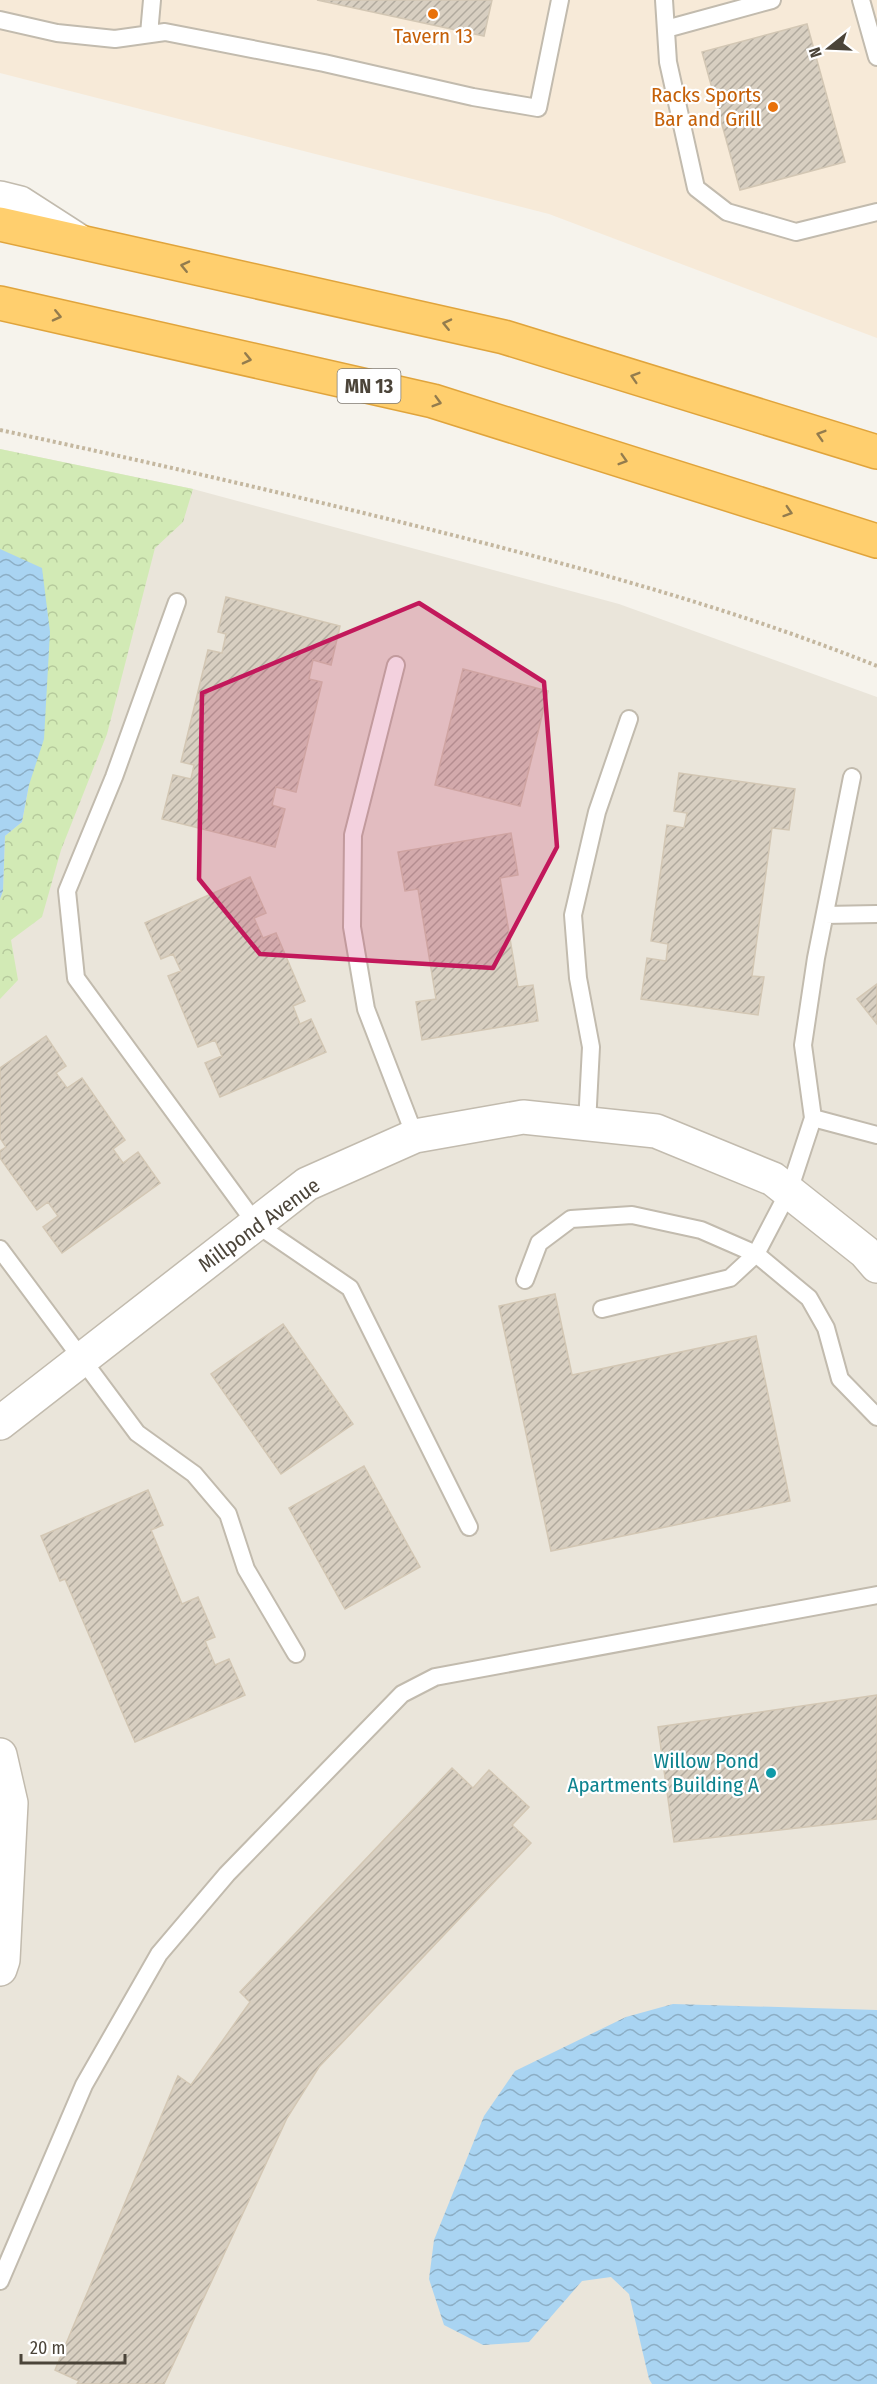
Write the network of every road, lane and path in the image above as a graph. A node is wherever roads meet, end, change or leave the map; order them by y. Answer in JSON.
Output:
{"nodes":[{"id":1,"x":152,"y":0,"type":"edge"},
{"id":2,"x":560,"y":0,"type":"edge"},
{"id":3,"x":664,"y":0,"type":"edge"},
{"id":4,"x":772,"y":0,"type":"edge"},
{"id":5,"x":861,"y":0,"type":"edge"},
{"id":6,"x":0,"y":20,"type":"edge"},
{"id":7,"x":666,"y":30,"type":"junction"},
{"id":8,"x":149,"y":34,"type":"junction"},
{"id":9,"x":877,"y":57,"type":"edge"},
{"id":10,"x":0,"y":198,"type":"edge"},
{"id":11,"x":877,"y":212,"type":"edge"},
{"id":12,"x":0,"y":224,"type":"edge"},
{"id":13,"x":80,"y":242,"type":"junction"},
{"id":14,"x":0,"y":303,"type":"edge"},
{"id":15,"x":0,"y":430,"type":"edge"},
{"id":16,"x":877,"y":452,"type":"edge"},
{"id":17,"x":873,"y":540,"type":"edge"},
{"id":18,"x":177,"y":602,"type":"dead end"},
{"id":19,"x":396,"y":664,"type":"dead end"},
{"id":20,"x":877,"y":666,"type":"edge"},
{"id":21,"x":629,"y":719,"type":"dead end"},
{"id":22,"x":852,"y":777,"type":"dead end"},
{"id":23,"x":877,"y":914,"type":"edge"},
{"id":24,"x":825,"y":915,"type":"junction"},
{"id":25,"x":813,"y":1118,"type":"junction"},
{"id":26,"x":587,"y":1124,"type":"junction"},
{"id":27,"x":877,"y":1134,"type":"edge"},
{"id":28,"x":415,"y":1136,"type":"junction"},
{"id":29,"x":789,"y":1191,"type":"junction"},
{"id":30,"x":256,"y":1224,"type":"junction"},
{"id":31,"x":0,"y":1249,"type":"edge"},
{"id":32,"x":756,"y":1254,"type":"junction"},
{"id":33,"x":877,"y":1266,"type":"edge"},
{"id":34,"x":525,"y":1280,"type":"dead end"},
{"id":35,"x":602,"y":1309,"type":"dead end"},
{"id":36,"x":82,"y":1360,"type":"junction"},
{"id":37,"x":877,"y":1417,"type":"edge"},
{"id":38,"x":0,"y":1423,"type":"edge"},
{"id":39,"x":469,"y":1527,"type":"dead end"},
{"id":40,"x":877,"y":1595,"type":"edge"},
{"id":41,"x":296,"y":1654,"type":"dead end"},
{"id":42,"x":0,"y":1755,"type":"edge"},
{"id":43,"x":0,"y":1969,"type":"edge"},
{"id":44,"x":0,"y":2281,"type":"edge"}],
"edges":[{"from":1,"to":8,"type":"lane"},
{"from":2,"to":8,"type":"lane"},
{"from":3,"to":7,"type":"lane"},
{"from":4,"to":7,"type":"lane"},
{"from":5,"to":9,"type":"lane"},
{"from":6,"to":8,"type":"lane"},
{"from":7,"to":11,"type":"lane"},
{"from":10,"to":13,"type":"street"},
{"from":12,"to":13,"type":"highway"},
{"from":16,"to":13,"type":"highway","one_way":true},
{"from":14,"to":17,"type":"highway","number":"MN 13","one_way":true},
{"from":15,"to":20,"type":"path"},
{"from":18,"to":30,"type":"lane"},
{"from":19,"to":28,"type":"lane"},
{"from":21,"to":26,"type":"lane"},
{"from":22,"to":24,"type":"lane"},
{"from":23,"to":24,"type":"lane"},
{"from":24,"to":25,"type":"lane"},
{"from":25,"to":27,"type":"lane"},
{"from":25,"to":29,"type":"lane"},
{"from":26,"to":28,"type":"street","name":"Millpond Avenue"},
{"from":26,"to":29,"type":"street","name":"Millpond Avenue"},
{"from":28,"to":30,"type":"street","name":"Millpond Avenue"},
{"from":29,"to":32,"type":"lane"},
{"from":29,"to":33,"type":"street","name":"Millpond Avenue"},
{"from":30,"to":36,"type":"street","name":"Millpond Avenue"},
{"from":30,"to":39,"type":"lane"},
{"from":31,"to":36,"type":"lane"},
{"from":32,"to":34,"type":"lane"},
{"from":32,"to":35,"type":"lane"},
{"from":32,"to":37,"type":"lane"},
{"from":36,"to":38,"type":"street","name":"Millpond Avenue"},
{"from":36,"to":41,"type":"lane"},
{"from":40,"to":44,"type":"lane"},
{"from":42,"to":43,"type":"street"}]}
